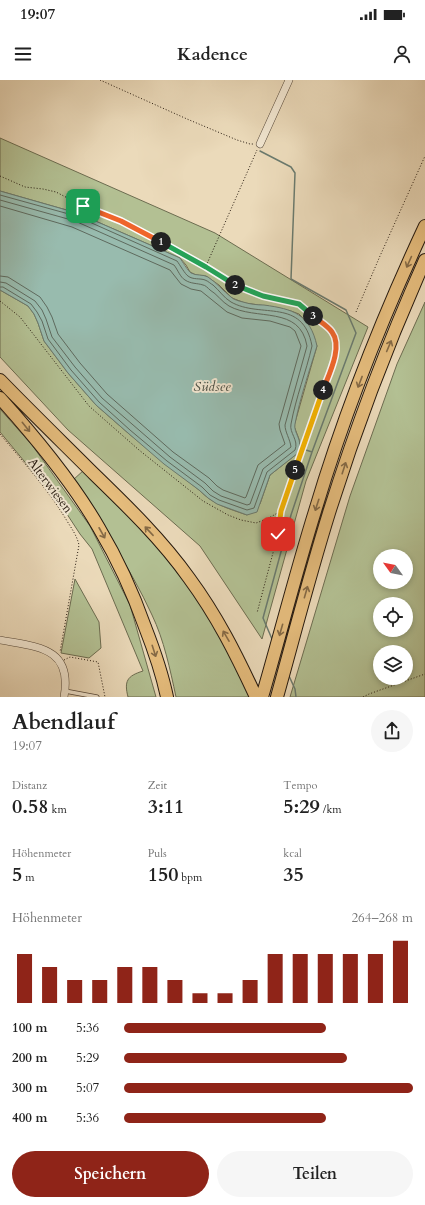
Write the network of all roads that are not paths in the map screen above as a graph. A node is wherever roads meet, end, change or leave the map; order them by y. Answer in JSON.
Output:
{"nodes":[{"id":1,"x":289,"y":80,"type":"edge"},
{"id":2,"x":260,"y":144,"type":"road end"},
{"id":3,"x":425,"y":226,"type":"edge"},
{"id":4,"x":425,"y":260,"type":"edge"},
{"id":5,"x":0,"y":380,"type":"edge"},
{"id":6,"x":0,"y":398,"type":"edge"},
{"id":7,"x":0,"y":640,"type":"edge"},
{"id":8,"x":64,"y":694,"type":"edge"},
{"id":9,"x":98,"y":697,"type":"edge"},
{"id":10,"x":167,"y":697,"type":"edge"},
{"id":11,"x":256,"y":697,"type":"edge"},
{"id":12,"x":262,"y":697,"type":"edge"},
{"id":13,"x":277,"y":697,"type":"edge"}],
"edges":[{"from":1,"to":2,"type":"street"},
{"from":3,"to":12,"type":"highway","one_way":true},
{"from":13,"to":4,"type":"highway","one_way":true},
{"from":11,"to":5,"type":"highway","one_way":true},
{"from":6,"to":10,"type":"highway","one_way":true},
{"from":7,"to":8,"type":"street"},
{"from":8,"to":9,"type":"lane"}]}
